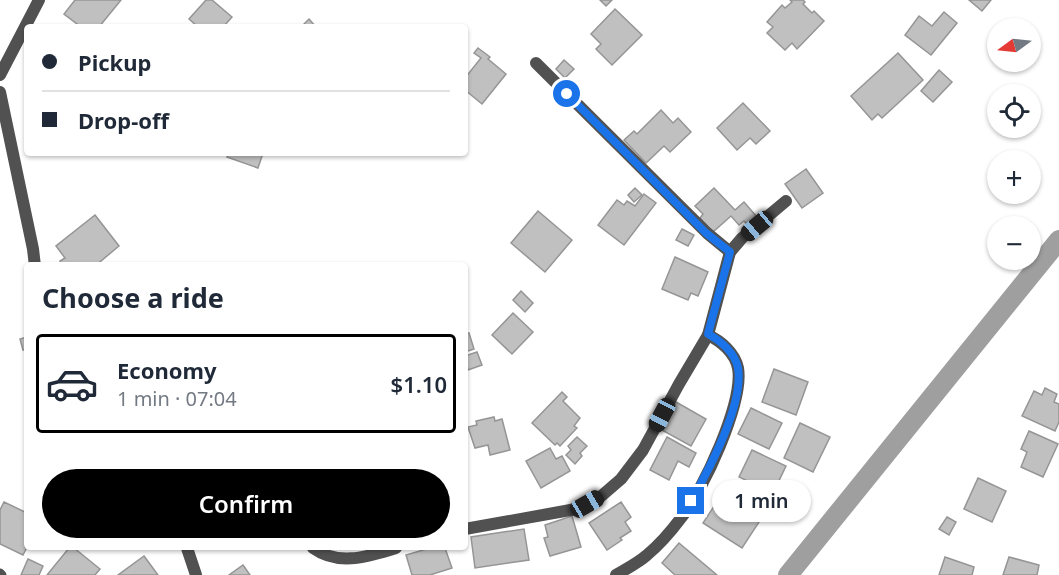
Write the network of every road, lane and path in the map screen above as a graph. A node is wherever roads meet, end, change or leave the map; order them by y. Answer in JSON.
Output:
{"nodes":[{"id":1,"x":39,"y":0,"type":"edge"},
{"id":2,"x":27,"y":24,"type":"edge"},
{"id":3,"x":24,"y":29,"type":"edge"},
{"id":4,"x":536,"y":63,"type":"dead end"},
{"id":5,"x":0,"y":75,"type":"edge"},
{"id":6,"x":0,"y":93,"type":"edge"},
{"id":7,"x":786,"y":201,"type":"dead end"},
{"id":8,"x":730,"y":252,"type":"junction"},
{"id":9,"x":34,"y":262,"type":"edge"},
{"id":10,"x":708,"y":334,"type":"junction"},
{"id":11,"x":468,"y":528,"type":"edge"},
{"id":12,"x":188,"y":550,"type":"edge"},
{"id":13,"x":316,"y":550,"type":"edge"},
{"id":14,"x":381,"y":550,"type":"edge"},
{"id":15,"x":358,"y":553,"type":"edge"},
{"id":16,"x":196,"y":575,"type":"edge"},
{"id":17,"x":616,"y":575,"type":"edge"}],
"edges":[{"from":1,"to":2,"type":"street"},
{"from":3,"to":5,"type":"street"},
{"from":4,"to":8,"type":"street"},
{"from":6,"to":9,"type":"street"},
{"from":7,"to":8,"type":"street"},
{"from":8,"to":10,"type":"street"},
{"from":10,"to":11,"type":"street"},
{"from":10,"to":17,"type":"street"},
{"from":12,"to":16,"type":"street"},
{"from":13,"to":15,"type":"street"},
{"from":14,"to":15,"type":"street"}]}
